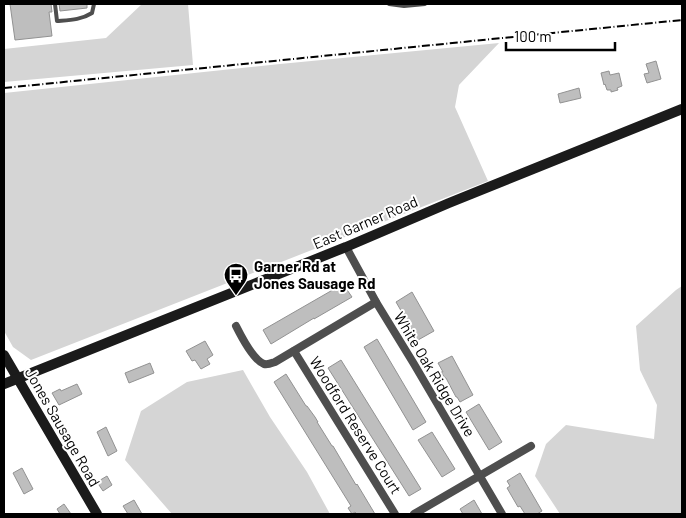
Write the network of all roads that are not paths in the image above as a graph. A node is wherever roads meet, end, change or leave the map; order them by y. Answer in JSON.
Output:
{"nodes":[{"id":1,"x":55,"y":4,"type":"edge"},
{"id":2,"x":94,"y":4,"type":"edge"},
{"id":3,"x":389,"y":4,"type":"edge"},
{"id":4,"x":425,"y":4,"type":"edge"},
{"id":5,"x":682,"y":109,"type":"edge"},
{"id":6,"x":346,"y":247,"type":"junction"},
{"id":7,"x":376,"y":302,"type":"junction"},
{"id":8,"x":236,"y":326,"type":"dead end"},
{"id":9,"x":294,"y":351,"type":"junction"},
{"id":10,"x":4,"y":355,"type":"edge"},
{"id":11,"x":17,"y":378,"type":"junction"},
{"id":12,"x":4,"y":384,"type":"edge"},
{"id":13,"x":531,"y":446,"type":"dead end"},
{"id":14,"x":480,"y":476,"type":"junction"},
{"id":15,"x":97,"y":514,"type":"edge"},
{"id":16,"x":395,"y":514,"type":"edge"},
{"id":17,"x":414,"y":514,"type":"edge"},
{"id":18,"x":502,"y":514,"type":"edge"}],
"edges":[{"from":1,"to":2,"type":"lane"},
{"from":3,"to":4,"type":"lane"},
{"from":5,"to":6,"type":"main road","name":"East Garner Road"},
{"from":6,"to":7,"type":"street","name":"White Oak Ridge Drive"},
{"from":6,"to":11,"type":"main road","name":"East Garner Road"},
{"from":7,"to":9,"type":"street"},
{"from":7,"to":14,"type":"street","name":"White Oak Ridge Drive"},
{"from":8,"to":9,"type":"street"},
{"from":9,"to":16,"type":"street","name":"Woodford Reserve Court"},
{"from":10,"to":11,"type":"main road","name":"Jones Sausage Road"},
{"from":11,"to":12,"type":"main road","name":"East Garner Road"},
{"from":11,"to":15,"type":"main road","name":"Jones Sausage Road"},
{"from":13,"to":14,"type":"street"},
{"from":14,"to":17,"type":"street"},
{"from":14,"to":18,"type":"street","name":"White Oak Ridge Drive"}]}
